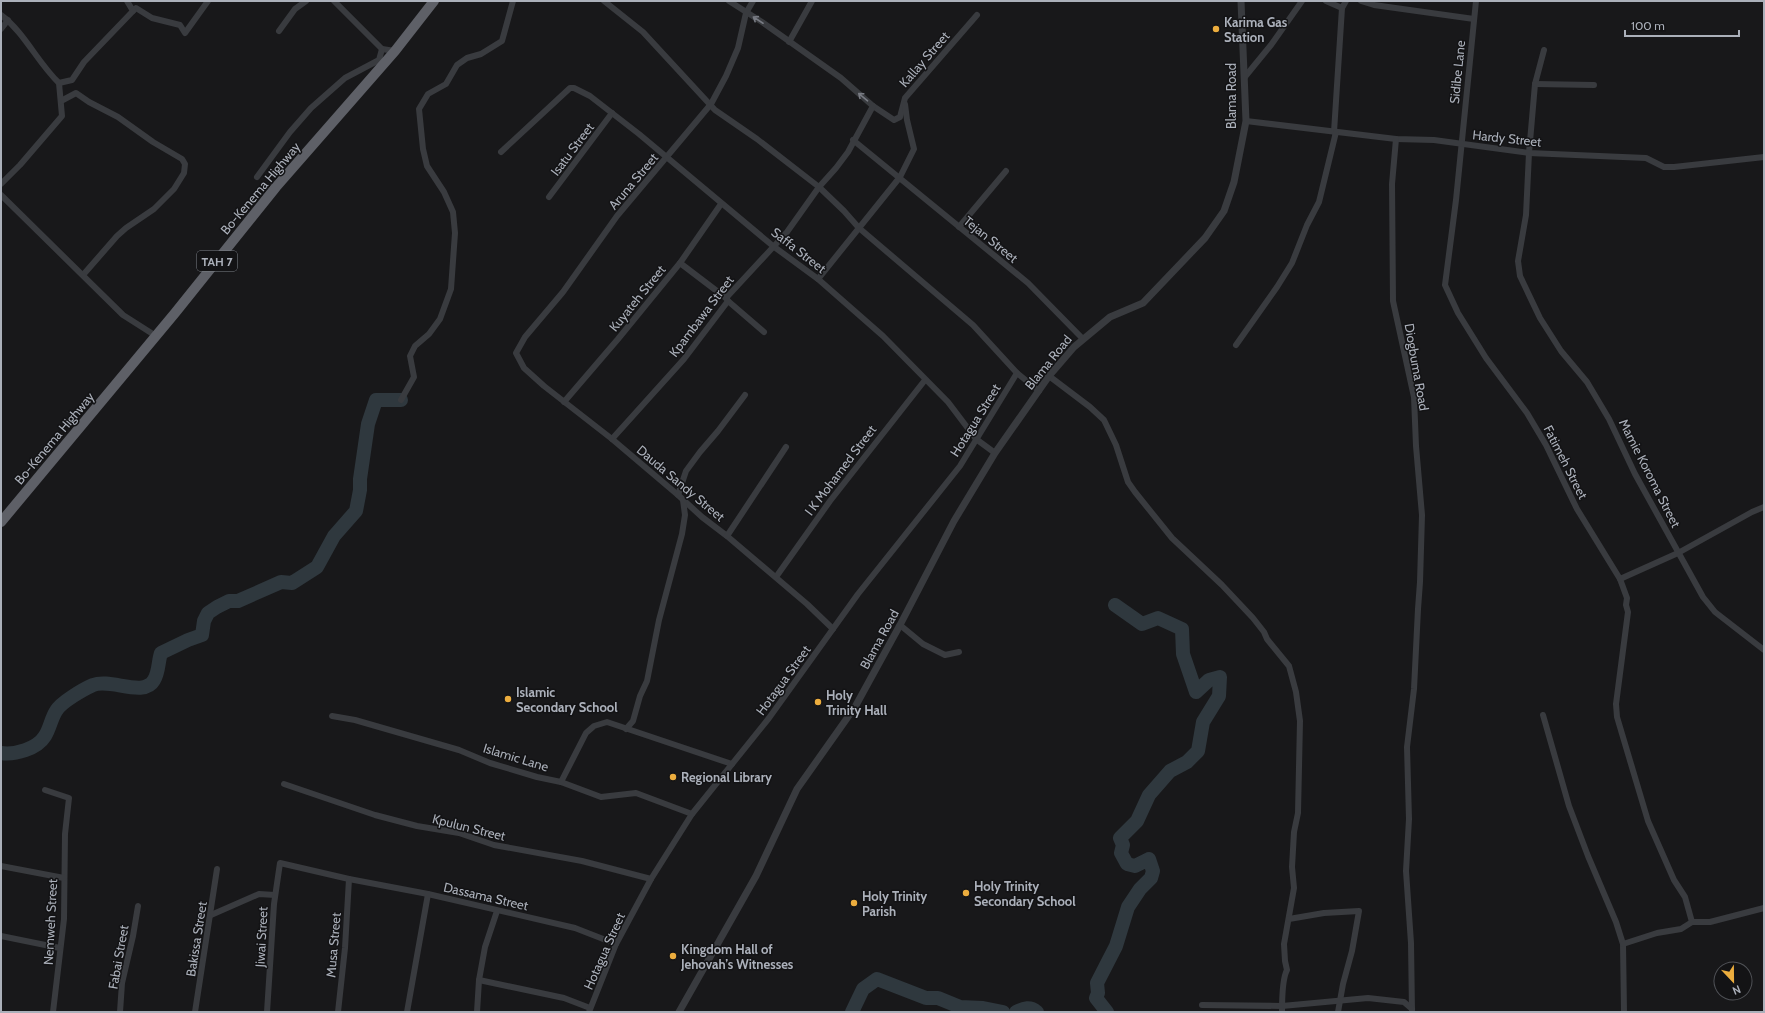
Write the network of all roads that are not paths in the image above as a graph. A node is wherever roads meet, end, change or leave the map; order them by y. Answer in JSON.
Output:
{"nodes":[{"id":1,"x":127,"y":1,"type":"edge"},
{"id":2,"x":208,"y":1,"type":"edge"},
{"id":3,"x":306,"y":1,"type":"edge"},
{"id":4,"x":334,"y":1,"type":"edge"},
{"id":5,"x":434,"y":1,"type":"edge"},
{"id":6,"x":512,"y":1,"type":"edge"},
{"id":7,"x":604,"y":1,"type":"edge"},
{"id":8,"x":728,"y":1,"type":"edge"},
{"id":9,"x":753,"y":1,"type":"edge"},
{"id":10,"x":812,"y":1,"type":"edge"},
{"id":11,"x":1241,"y":1,"type":"edge"},
{"id":12,"x":1302,"y":1,"type":"edge"},
{"id":13,"x":1326,"y":1,"type":"edge"},
{"id":14,"x":1346,"y":1,"type":"edge"},
{"id":15,"x":1361,"y":1,"type":"edge"},
{"id":16,"x":1476,"y":1,"type":"edge"},
{"id":17,"x":1342,"y":8,"type":"junction"},
{"id":18,"x":133,"y":11,"type":"junction"},
{"id":19,"x":746,"y":12,"type":"junction"},
{"id":20,"x":1,"y":14,"type":"edge"},
{"id":21,"x":977,"y":16,"type":"dead end"},
{"id":22,"x":1474,"y":19,"type":"junction"},
{"id":23,"x":8,"y":20,"type":"junction"},
{"id":24,"x":1,"y":29,"type":"edge"},
{"id":25,"x":279,"y":31,"type":"dead end"},
{"id":26,"x":789,"y":42,"type":"junction"},
{"id":27,"x":382,"y":49,"type":"junction"},
{"id":28,"x":1544,"y":50,"type":"dead end"},
{"id":29,"x":395,"y":51,"type":"junction"},
{"id":30,"x":1244,"y":78,"type":"junction"},
{"id":31,"x":72,"y":80,"type":"junction"},
{"id":32,"x":59,"y":83,"type":"junction"},
{"id":33,"x":1535,"y":84,"type":"junction"},
{"id":34,"x":1594,"y":86,"type":"dead end"},
{"id":35,"x":76,"y":92,"type":"junction"},
{"id":36,"x":905,"y":98,"type":"junction"},
{"id":37,"x":61,"y":101,"type":"junction"},
{"id":38,"x":711,"y":104,"type":"junction"},
{"id":39,"x":873,"y":106,"type":"junction"},
{"id":40,"x":612,"y":113,"type":"junction"},
{"id":41,"x":1246,"y":121,"type":"junction"},
{"id":42,"x":1335,"y":132,"type":"junction"},
{"id":43,"x":1396,"y":139,"type":"junction"},
{"id":44,"x":853,"y":140,"type":"junction"},
{"id":45,"x":1461,"y":144,"type":"junction"},
{"id":46,"x":502,"y":152,"type":"dead end"},
{"id":47,"x":1529,"y":153,"type":"junction"},
{"id":48,"x":666,"y":157,"type":"junction"},
{"id":49,"x":1764,"y":157,"type":"edge"},
{"id":50,"x":1006,"y":171,"type":"dead end"},
{"id":51,"x":900,"y":177,"type":"junction"},
{"id":52,"x":257,"y":178,"type":"dead end"},
{"id":53,"x":1,"y":184,"type":"edge"},
{"id":54,"x":819,"y":187,"type":"junction"},
{"id":55,"x":1,"y":195,"type":"edge"},
{"id":56,"x":549,"y":197,"type":"dead end"},
{"id":57,"x":721,"y":204,"type":"junction"},
{"id":58,"x":859,"y":228,"type":"junction"},
{"id":59,"x":959,"y":228,"type":"junction"},
{"id":60,"x":773,"y":246,"type":"junction"},
{"id":61,"x":680,"y":263,"type":"junction"},
{"id":62,"x":83,"y":275,"type":"junction"},
{"id":63,"x":818,"y":280,"type":"junction"},
{"id":64,"x":727,"y":299,"type":"junction"},
{"id":65,"x":764,"y":332,"type":"dead end"},
{"id":66,"x":156,"y":336,"type":"junction"},
{"id":67,"x":1083,"y":339,"type":"junction"},
{"id":68,"x":1236,"y":346,"type":"dead end"},
{"id":69,"x":516,"y":353,"type":"joint"},
{"id":70,"x":1017,"y":373,"type":"junction"},
{"id":71,"x":1049,"y":376,"type":"junction"},
{"id":72,"x":926,"y":380,"type":"junction"},
{"id":73,"x":1039,"y":391,"type":"junction"},
{"id":74,"x":745,"y":395,"type":"dead end"},
{"id":75,"x":401,"y":400,"type":"dead end"},
{"id":76,"x":564,"y":402,"type":"junction"},
{"id":77,"x":976,"y":438,"type":"junction"},
{"id":78,"x":612,"y":439,"type":"junction"},
{"id":79,"x":786,"y":447,"type":"dead end"},
{"id":80,"x":994,"y":453,"type":"junction"},
{"id":81,"x":678,"y":495,"type":"junction"},
{"id":82,"x":683,"y":500,"type":"junction"},
{"id":83,"x":1764,"y":507,"type":"edge"},
{"id":84,"x":1,"y":522,"type":"edge"},
{"id":85,"x":727,"y":536,"type":"junction"},
{"id":86,"x":1678,"y":553,"type":"junction"},
{"id":87,"x":776,"y":577,"type":"junction"},
{"id":88,"x":1620,"y":579,"type":"junction"},
{"id":89,"x":900,"y":626,"type":"junction"},
{"id":90,"x":833,"y":629,"type":"junction"},
{"id":91,"x":1764,"y":650,"type":"edge"},
{"id":92,"x":959,"y":652,"type":"dead end"},
{"id":93,"x":1543,"y":715,"type":"dead end"},
{"id":94,"x":332,"y":716,"type":"dead end"},
{"id":95,"x":626,"y":729,"type":"junction"},
{"id":96,"x":732,"y":764,"type":"junction"},
{"id":97,"x":561,"y":782,"type":"junction"},
{"id":98,"x":284,"y":784,"type":"dead end"},
{"id":99,"x":45,"y":790,"type":"dead end"},
{"id":100,"x":692,"y":814,"type":"junction"},
{"id":101,"x":280,"y":863,"type":"joint"},
{"id":102,"x":1,"y":866,"type":"edge"},
{"id":103,"x":217,"y":869,"type":"dead end"},
{"id":104,"x":64,"y":878,"type":"junction"},
{"id":105,"x":349,"y":880,"type":"junction"},
{"id":106,"x":651,"y":880,"type":"junction"},
{"id":107,"x":428,"y":894,"type":"junction"},
{"id":108,"x":275,"y":895,"type":"junction"},
{"id":109,"x":138,"y":906,"type":"dead end"},
{"id":110,"x":1764,"y":908,"type":"edge"},
{"id":111,"x":497,"y":911,"type":"junction"},
{"id":112,"x":211,"y":915,"type":"junction"},
{"id":113,"x":1289,"y":919,"type":"junction"},
{"id":114,"x":1692,"y":922,"type":"junction"},
{"id":115,"x":1,"y":936,"type":"edge"},
{"id":116,"x":616,"y":944,"type":"junction"},
{"id":117,"x":1623,"y":944,"type":"junction"},
{"id":118,"x":60,"y":948,"type":"junction"},
{"id":119,"x":479,"y":980,"type":"junction"},
{"id":120,"x":1341,"y":1001,"type":"junction"},
{"id":121,"x":1202,"y":1005,"type":"dead end"},
{"id":122,"x":1282,"y":1009,"type":"edge"},
{"id":123,"x":589,"y":1010,"type":"edge"},
{"id":124,"x":1412,"y":1010,"type":"edge"},
{"id":125,"x":53,"y":1012,"type":"edge"},
{"id":126,"x":120,"y":1012,"type":"edge"},
{"id":127,"x":195,"y":1012,"type":"edge"},
{"id":128,"x":267,"y":1012,"type":"edge"},
{"id":129,"x":338,"y":1012,"type":"edge"},
{"id":130,"x":407,"y":1012,"type":"edge"},
{"id":131,"x":477,"y":1012,"type":"edge"},
{"id":132,"x":679,"y":1012,"type":"edge"},
{"id":133,"x":1338,"y":1012,"type":"edge"},
{"id":134,"x":1624,"y":1012,"type":"edge"}],
"edges":[{"from":1,"to":18,"type":"street"},
{"from":2,"to":18,"type":"street"},
{"from":3,"to":25,"type":"street"},
{"from":4,"to":27,"type":"street"},
{"from":5,"to":29,"type":"highway","name":"Bo-Kenema Highway","number":"TAH 7"},
{"from":6,"to":75,"type":"street"},
{"from":7,"to":38,"type":"street"},
{"from":8,"to":19,"type":"street"},
{"from":9,"to":19,"type":"street","name":"Aruna Street"},
{"from":10,"to":26,"type":"street"},
{"from":11,"to":30,"type":"street","name":"Blama Road"},
{"from":12,"to":30,"type":"street"},
{"from":13,"to":17,"type":"street"},
{"from":14,"to":17,"type":"street"},
{"from":15,"to":22,"type":"street"},
{"from":16,"to":22,"type":"street","name":"Sidibe Lane"},
{"from":17,"to":42,"type":"street"},
{"from":18,"to":31,"type":"street"},
{"from":26,"to":19,"type":"street","one_way":true},
{"from":19,"to":38,"type":"street","name":"Aruna Street"},
{"from":20,"to":23,"type":"street"},
{"from":21,"to":36,"type":"street","name":"Kallay Street"},
{"from":22,"to":45,"type":"street","name":"Sidibe Lane"},
{"from":23,"to":24,"type":"street"},
{"from":23,"to":32,"type":"street"},
{"from":39,"to":26,"type":"street","one_way":true},
{"from":27,"to":29,"type":"street"},
{"from":27,"to":52,"type":"street"},
{"from":28,"to":33,"type":"street","name":"Mamie Koroma Street"},
{"from":29,"to":66,"type":"highway","name":"Bo-Kenema Highway","number":"TAH 7"},
{"from":30,"to":41,"type":"street","name":"Blama Road"},
{"from":31,"to":32,"type":"street"},
{"from":31,"to":35,"type":"street"},
{"from":32,"to":37,"type":"street"},
{"from":33,"to":34,"type":"street"},
{"from":33,"to":47,"type":"street","name":"Mamie Koroma Street"},
{"from":35,"to":37,"type":"street"},
{"from":35,"to":62,"type":"street"},
{"from":36,"to":39,"type":"street","name":"Kallay Street"},
{"from":36,"to":51,"type":"street"},
{"from":37,"to":53,"type":"street"},
{"from":38,"to":48,"type":"street","name":"Aruna Street"},
{"from":38,"to":54,"type":"street"},
{"from":39,"to":44,"type":"street","name":"Kpambawa Street"},
{"from":40,"to":46,"type":"street","name":"Saffa Street"},
{"from":40,"to":48,"type":"street","name":"Saffa Street"},
{"from":40,"to":56,"type":"street","name":"Isatu Street"},
{"from":41,"to":42,"type":"street","name":"Hardy Street"},
{"from":41,"to":67,"type":"street","name":"Blama Road"},
{"from":42,"to":43,"type":"street","name":"Hardy Street"},
{"from":42,"to":68,"type":"street"},
{"from":43,"to":45,"type":"street","name":"Hardy Street"},
{"from":43,"to":124,"type":"street","name":"Diogbuma Road"},
{"from":44,"to":51,"type":"street","name":"Tejan Street"},
{"from":44,"to":54,"type":"street","name":"Kpambawa Street"},
{"from":45,"to":47,"type":"street","name":"Hardy Street"},
{"from":45,"to":88,"type":"street","name":"Fatimeh Street"},
{"from":47,"to":49,"type":"street","name":"Hardy Street"},
{"from":47,"to":86,"type":"street","name":"Mamie Koroma Street"},
{"from":48,"to":57,"type":"street","name":"Saffa Street"},
{"from":48,"to":69,"type":"street","name":"Aruna Street"},
{"from":50,"to":59,"type":"street"},
{"from":51,"to":58,"type":"street"},
{"from":51,"to":59,"type":"street","name":"Tejan Street"},
{"from":54,"to":58,"type":"street"},
{"from":54,"to":60,"type":"street","name":"Kpambawa Street"},
{"from":55,"to":62,"type":"street"},
{"from":57,"to":60,"type":"street","name":"Saffa Street"},
{"from":57,"to":61,"type":"street","name":"Kuyateh Street"},
{"from":58,"to":63,"type":"street"},
{"from":58,"to":70,"type":"street"},
{"from":59,"to":67,"type":"street","name":"Tejan Street"},
{"from":60,"to":63,"type":"street","name":"Saffa Street"},
{"from":60,"to":64,"type":"street","name":"Kpambawa Street"},
{"from":61,"to":64,"type":"street"},
{"from":61,"to":76,"type":"street","name":"Kuyateh Street"},
{"from":62,"to":66,"type":"street"},
{"from":63,"to":72,"type":"street","name":"Saffa Street"},
{"from":64,"to":65,"type":"street"},
{"from":64,"to":78,"type":"street","name":"Kpambawa Street"},
{"from":66,"to":84,"type":"highway","name":"Bo-Kenema Highway","number":"TAH 7"},
{"from":67,"to":71,"type":"street","name":"Blama Road"},
{"from":69,"to":76,"type":"street","name":"Dauda Sandy Street"},
{"from":70,"to":73,"type":"street"},
{"from":70,"to":77,"type":"street","name":"Hotagua Street"},
{"from":71,"to":73,"type":"street","name":"Blama Road"},
{"from":71,"to":113,"type":"street"},
{"from":72,"to":77,"type":"street","name":"Saffa Street"},
{"from":72,"to":87,"type":"street","name":"I K Mohamed Street"},
{"from":73,"to":80,"type":"street","name":"Blama Road"},
{"from":74,"to":81,"type":"street"},
{"from":76,"to":78,"type":"street","name":"Dauda Sandy Street"},
{"from":77,"to":80,"type":"street","name":"Saffa Street"},
{"from":77,"to":90,"type":"street","name":"Hotagua Street"},
{"from":78,"to":81,"type":"street","name":"Dauda Sandy Street"},
{"from":79,"to":85,"type":"street"},
{"from":80,"to":89,"type":"street","name":"Blama Road"},
{"from":81,"to":82,"type":"street","name":"Dauda Sandy Street"},
{"from":82,"to":85,"type":"street","name":"Dauda Sandy Street"},
{"from":82,"to":95,"type":"street"},
{"from":83,"to":86,"type":"street"},
{"from":85,"to":87,"type":"street","name":"Dauda Sandy Street"},
{"from":86,"to":88,"type":"street"},
{"from":86,"to":91,"type":"street","name":"Mamie Koroma Street"},
{"from":87,"to":90,"type":"street","name":"Dauda Sandy Street"},
{"from":88,"to":114,"type":"street","name":"Fatimeh Street"},
{"from":89,"to":92,"type":"street"},
{"from":89,"to":132,"type":"street","name":"Blama Road"},
{"from":90,"to":96,"type":"street","name":"Hotagua Street"},
{"from":93,"to":117,"type":"street"},
{"from":94,"to":97,"type":"street","name":"Islamic Lane"},
{"from":95,"to":96,"type":"street"},
{"from":95,"to":97,"type":"street"},
{"from":96,"to":100,"type":"street","name":"Hotagua Street"},
{"from":97,"to":100,"type":"street","name":"Islamic Lane"},
{"from":98,"to":106,"type":"street","name":"Kpulun Street"},
{"from":99,"to":104,"type":"street","name":"Nemweh Street"},
{"from":100,"to":106,"type":"street","name":"Hotagua Street"},
{"from":101,"to":105,"type":"street","name":"Dassama Street"},
{"from":101,"to":108,"type":"street","name":"Jiwai Street"},
{"from":102,"to":104,"type":"street"},
{"from":103,"to":112,"type":"street","name":"Bakissa Street"},
{"from":104,"to":118,"type":"street","name":"Nemweh Street"},
{"from":105,"to":107,"type":"street","name":"Dassama Street"},
{"from":105,"to":129,"type":"street","name":"Musa Street"},
{"from":106,"to":116,"type":"street","name":"Hotagua Street"},
{"from":107,"to":111,"type":"street","name":"Dassama Street"},
{"from":107,"to":130,"type":"street"},
{"from":108,"to":112,"type":"street"},
{"from":108,"to":128,"type":"street","name":"Jiwai Street"},
{"from":109,"to":126,"type":"street","name":"Fabai Street"},
{"from":110,"to":114,"type":"street"},
{"from":111,"to":116,"type":"street","name":"Dassama Street"},
{"from":111,"to":119,"type":"street"},
{"from":112,"to":127,"type":"street","name":"Bakissa Street"},
{"from":113,"to":120,"type":"street"},
{"from":113,"to":122,"type":"street"},
{"from":114,"to":117,"type":"street"},
{"from":115,"to":118,"type":"street"},
{"from":116,"to":123,"type":"street","name":"Hotagua Street"},
{"from":117,"to":134,"type":"street"},
{"from":118,"to":125,"type":"street","name":"Nemweh Street"},
{"from":119,"to":123,"type":"street"},
{"from":119,"to":131,"type":"street"},
{"from":120,"to":122,"type":"street"},
{"from":120,"to":124,"type":"street"},
{"from":120,"to":133,"type":"street"},
{"from":121,"to":122,"type":"street"}]}
